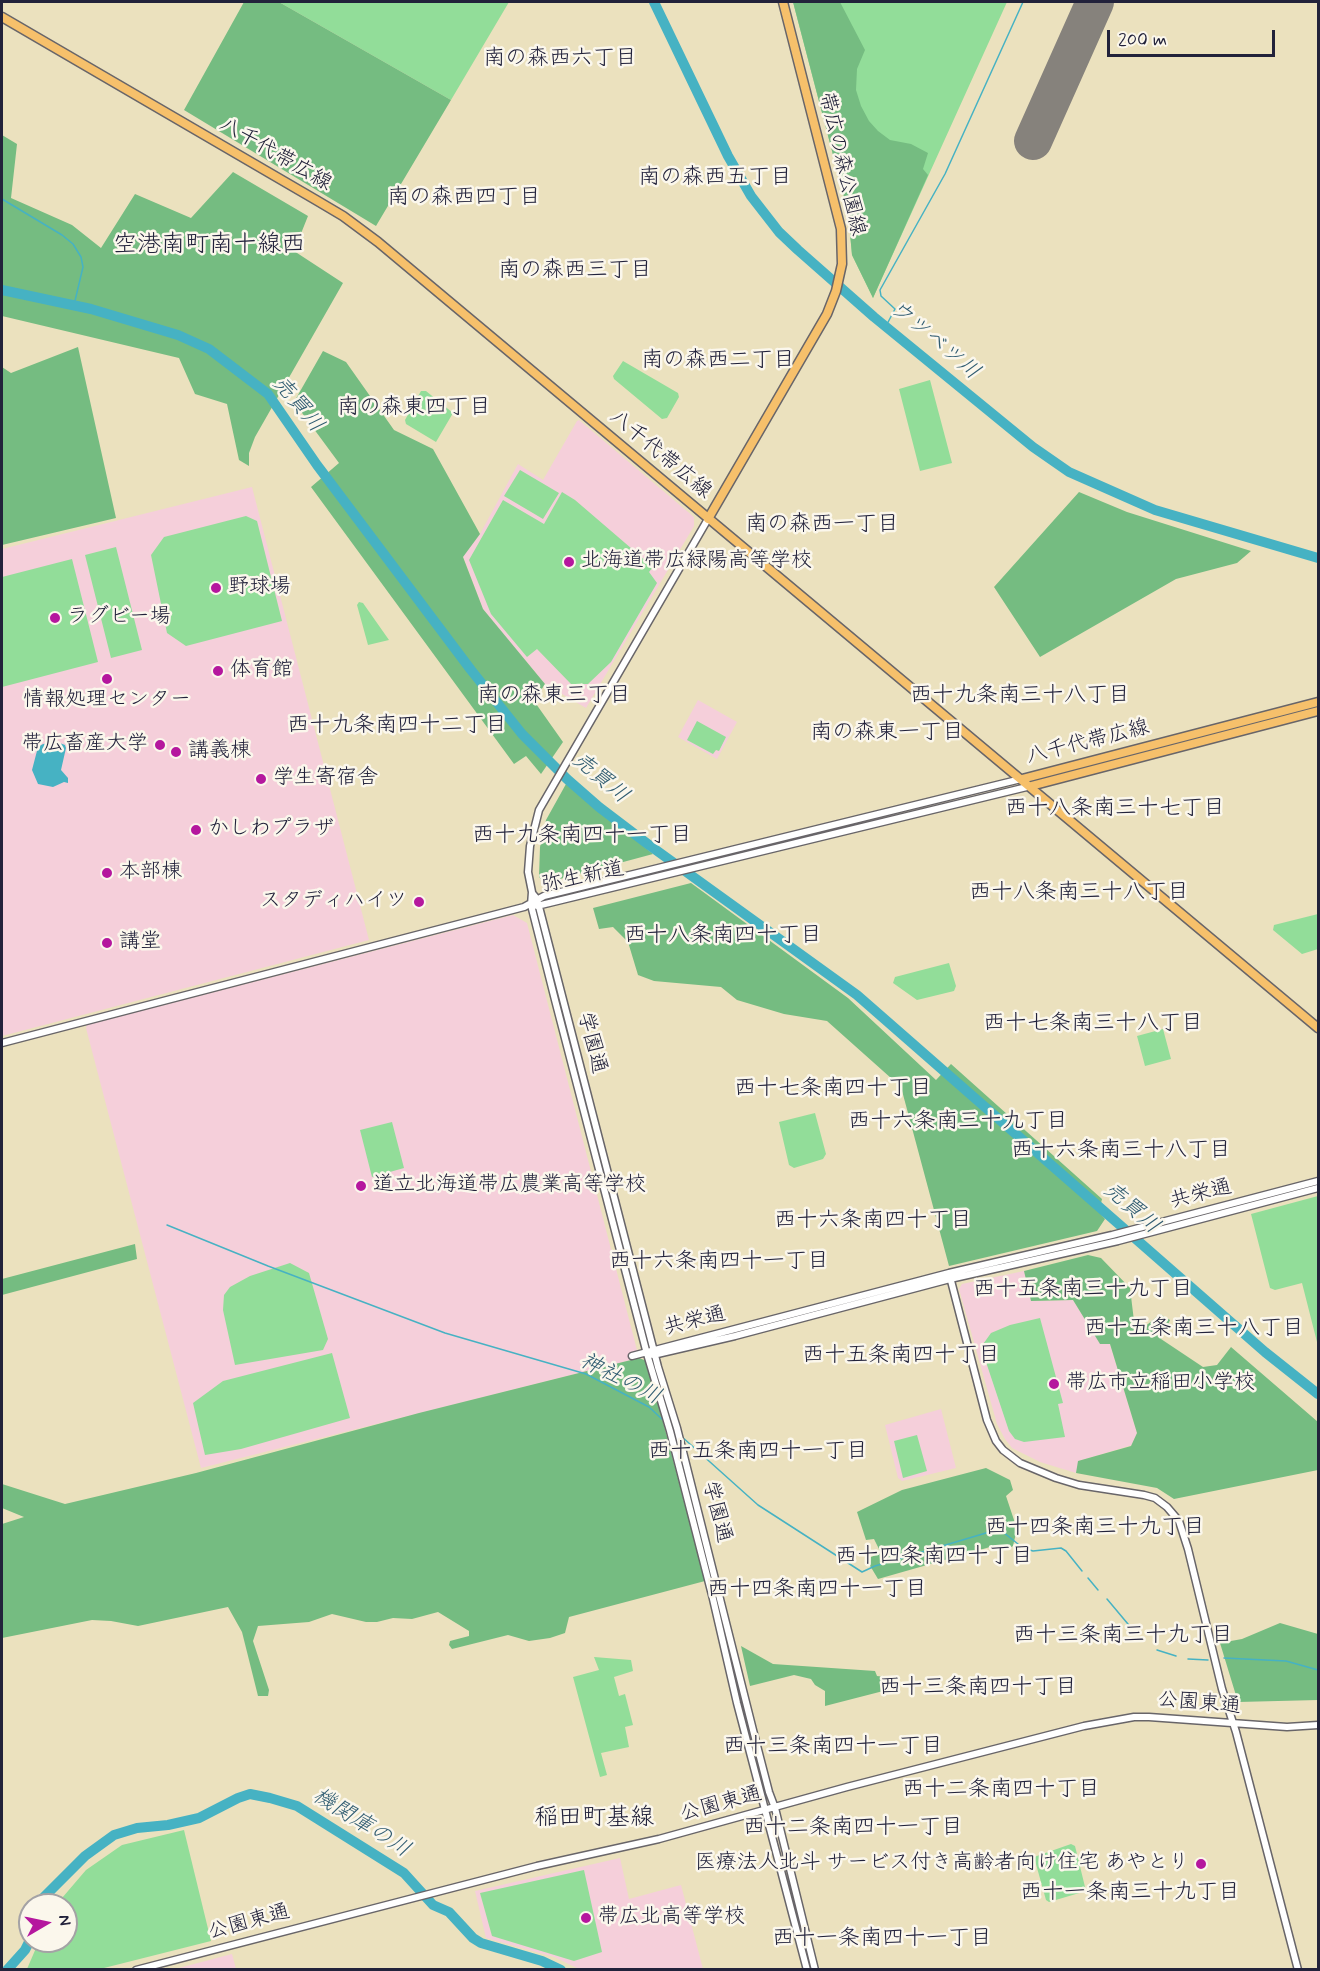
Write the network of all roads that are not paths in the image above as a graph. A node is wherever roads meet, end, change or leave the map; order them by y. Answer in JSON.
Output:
{"nodes":[{"id":1,"x":783,"y":2,"type":"edge"},
{"id":2,"x":2,"y":17,"type":"edge"},
{"id":3,"x":708,"y":519,"type":"junction"},
{"id":4,"x":1318,"y":702,"type":"edge"},
{"id":5,"x":1318,"y":711,"type":"edge"},
{"id":6,"x":1022,"y":779,"type":"junction"},
{"id":7,"x":1031,"y":786,"type":"junction"},
{"id":8,"x":532,"y":892,"type":"junction"},
{"id":9,"x":538,"y":903,"type":"junction"},
{"id":10,"x":531,"y":905,"type":"junction"},
{"id":11,"x":1318,"y":1028,"type":"edge"},
{"id":12,"x":2,"y":1043,"type":"edge"},
{"id":13,"x":1318,"y":1181,"type":"edge"},
{"id":14,"x":1318,"y":1188,"type":"edge"},
{"id":15,"x":950,"y":1276,"type":"junction"},
{"id":16,"x":651,"y":1353,"type":"junction"},
{"id":17,"x":632,"y":1356,"type":"dead end"},
{"id":18,"x":1233,"y":1724,"type":"junction"},
{"id":19,"x":1318,"y":1725,"type":"edge"},
{"id":20,"x":775,"y":1808,"type":"junction"},
{"id":21,"x":766,"y":1810,"type":"junction"},
{"id":22,"x":136,"y":1970,"type":"edge"},
{"id":23,"x":807,"y":1970,"type":"edge"},
{"id":24,"x":814,"y":1970,"type":"edge"},
{"id":25,"x":1298,"y":1970,"type":"edge"}],
"edges":[{"from":1,"to":3,"type":"main road","name":"帯広の森公園線"},
{"from":2,"to":3,"type":"main road","name":"八千代帯広線"},
{"from":3,"to":6,"type":"main road","name":"八千代帯広線"},
{"from":3,"to":8,"type":"street","name":"学園通"},
{"from":4,"to":6,"type":"main road","name":"八千代帯広線"},
{"from":5,"to":7,"type":"main road","name":"八千代帯広線"},
{"from":6,"to":7,"type":"main road"},
{"from":6,"to":9,"type":"street","name":"弥生新道"},
{"from":7,"to":9,"type":"street","name":"弥生新道"},
{"from":7,"to":11,"type":"main road"},
{"from":8,"to":9,"type":"street","name":"学園通"},
{"from":8,"to":10,"type":"street","name":"学園通"},
{"from":9,"to":10,"type":"street","name":"弥生新道"},
{"from":9,"to":16,"type":"street","name":"学園通"},
{"from":10,"to":12,"type":"street"},
{"from":10,"to":16,"type":"street","name":"学園通"},
{"from":13,"to":15,"type":"street","name":"共栄通"},
{"from":14,"to":15,"type":"street","name":"共栄通"},
{"from":15,"to":16,"type":"street","name":"共栄通"},
{"from":15,"to":18,"type":"street"},
{"from":16,"to":17,"type":"street","name":"共栄通"},
{"from":16,"to":20,"type":"street","name":"学園通"},
{"from":16,"to":21,"type":"street","name":"学園通"},
{"from":18,"to":19,"type":"street","name":"公園東通"},
{"from":18,"to":20,"type":"street","name":"公園東通"},
{"from":18,"to":25,"type":"street"},
{"from":20,"to":21,"type":"street","name":"公園東通"},
{"from":20,"to":24,"type":"street","name":"学園通"},
{"from":21,"to":22,"type":"street","name":"公園東通"},
{"from":21,"to":23,"type":"street","name":"学園通"}]}
